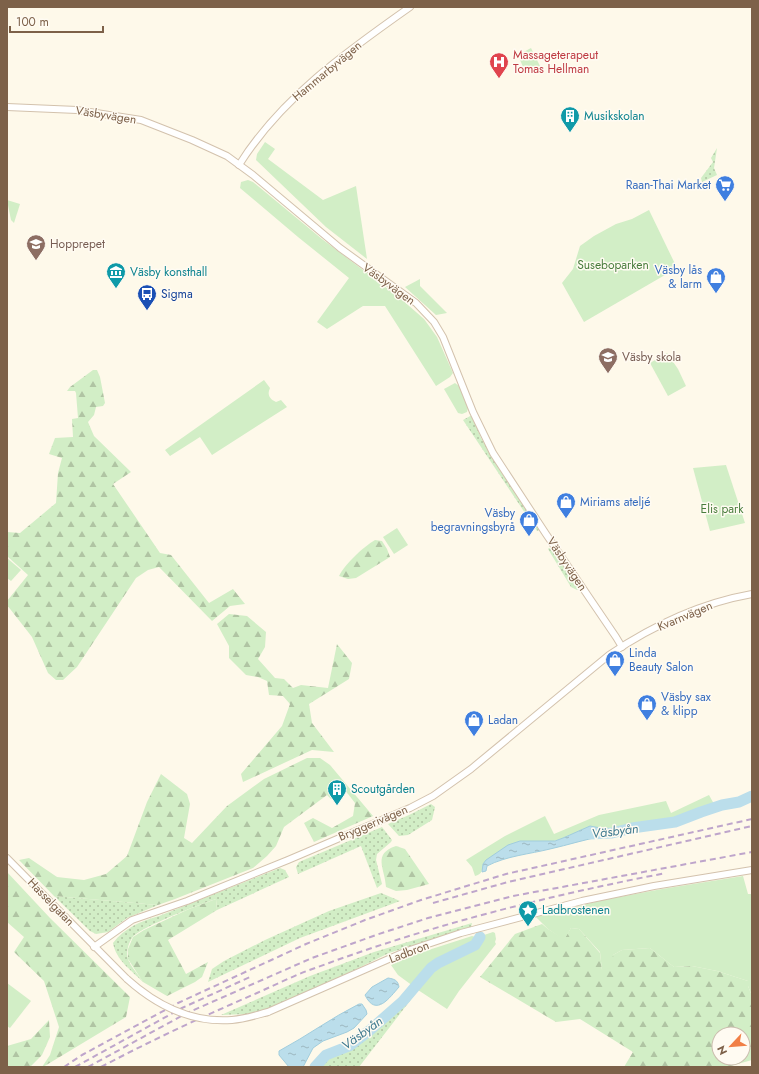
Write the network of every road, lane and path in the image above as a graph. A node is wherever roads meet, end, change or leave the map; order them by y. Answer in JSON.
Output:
{"nodes":[{"id":1,"x":410,"y":7,"type":"edge"},
{"id":2,"x":7,"y":107,"type":"edge"},
{"id":3,"x":239,"y":165,"type":"junction"},
{"id":4,"x":752,"y":594,"type":"edge"},
{"id":5,"x":622,"y":646,"type":"junction"},
{"id":6,"x":7,"y":858,"type":"edge"},
{"id":7,"x":752,"y":870,"type":"edge"},
{"id":8,"x":94,"y":947,"type":"junction"}],
"edges":[{"from":1,"to":3,"type":"street","name":"Hammarbyvägen"},
{"from":2,"to":3,"type":"street","name":"Väsbyvägen"},
{"from":3,"to":5,"type":"street","name":"Väsbyvägen"},
{"from":4,"to":5,"type":"street","name":"Kvarnvägen"},
{"from":5,"to":8,"type":"street","name":"Bryggerivägen"},
{"from":6,"to":8,"type":"street","name":"Hasselgatan"},
{"from":7,"to":8,"type":"street","name":"Ladbron","bridge":true}]}
